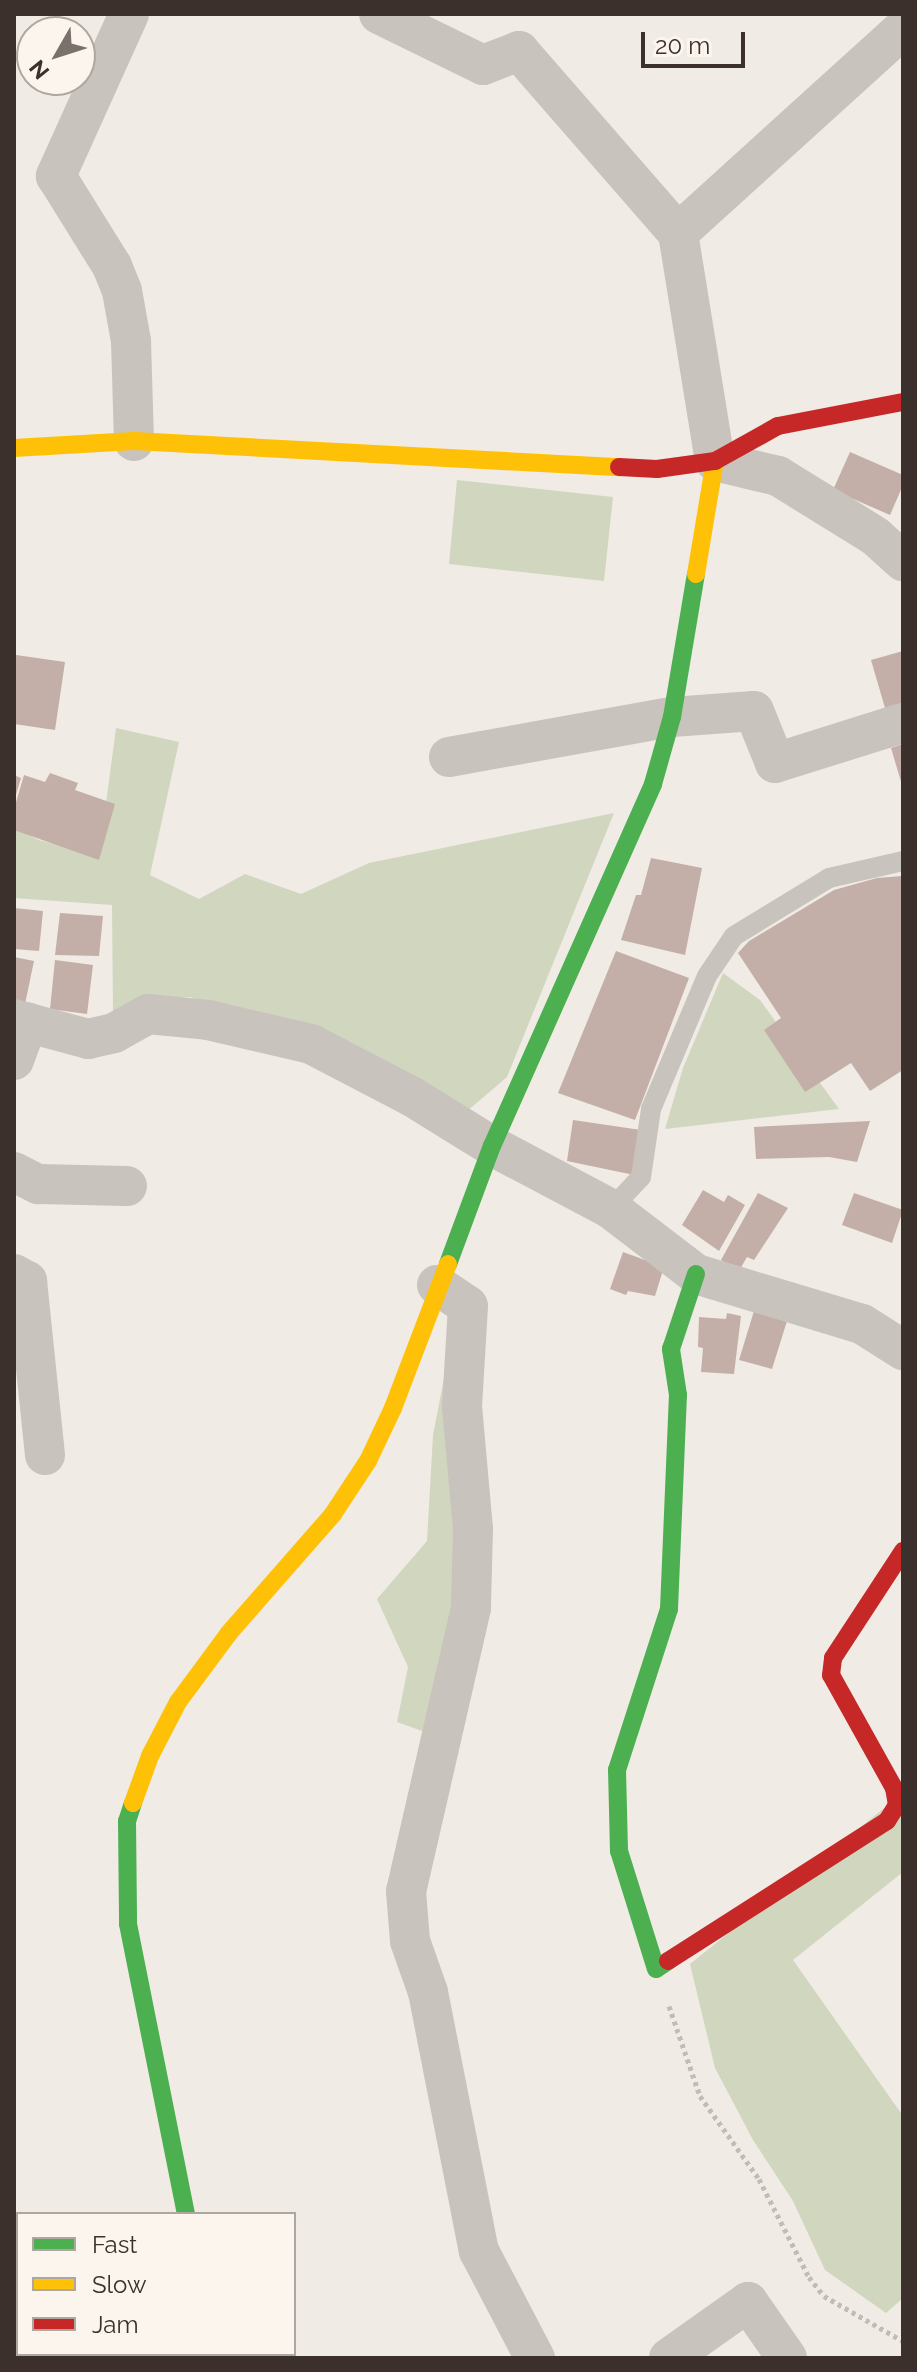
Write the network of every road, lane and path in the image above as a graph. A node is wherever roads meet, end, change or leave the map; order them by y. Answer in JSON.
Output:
{"nodes":[{"id":1,"x":129,"y":14,"type":"edge"},
{"id":2,"x":379,"y":14,"type":"edge"},
{"id":3,"x":903,"y":29,"type":"edge"},
{"id":4,"x":678,"y":233,"type":"junction"},
{"id":5,"x":903,"y":402,"type":"edge"},
{"id":6,"x":134,"y":441,"type":"junction"},
{"id":7,"x":14,"y":448,"type":"edge"},
{"id":8,"x":715,"y":461,"type":"junction"},
{"id":9,"x":903,"y":561,"type":"edge"},
{"id":10,"x":672,"y":717,"type":"junction"},
{"id":11,"x":903,"y":723,"type":"edge"},
{"id":12,"x":449,"y":757,"type":"dead end"},
{"id":13,"x":903,"y":861,"type":"edge"},
{"id":14,"x":21,"y":1020,"type":"edge"},
{"id":15,"x":14,"y":1060,"type":"edge"},
{"id":16,"x":492,"y":1146,"type":"junction"},
{"id":17,"x":14,"y":1172,"type":"edge"},
{"id":18,"x":127,"y":1186,"type":"dead end"},
{"id":19,"x":611,"y":1209,"type":"junction"},
{"id":20,"x":14,"y":1274,"type":"edge"},
{"id":21,"x":696,"y":1274,"type":"junction"},
{"id":22,"x":437,"y":1285,"type":"junction"},
{"id":23,"x":903,"y":1350,"type":"edge"},
{"id":24,"x":45,"y":1455,"type":"dead end"},
{"id":25,"x":903,"y":1551,"type":"edge"},
{"id":26,"x":656,"y":1969,"type":"junction"},
{"id":27,"x":186,"y":2212,"type":"edge"},
{"id":28,"x":903,"y":2341,"type":"edge"},
{"id":29,"x":535,"y":2358,"type":"edge"},
{"id":30,"x":669,"y":2358,"type":"edge"},
{"id":31,"x":787,"y":2358,"type":"edge"}],
"edges":[{"from":1,"to":6,"type":"street"},
{"from":2,"to":4,"type":"street"},
{"from":3,"to":4,"type":"street"},
{"from":4,"to":8,"type":"street"},
{"from":5,"to":8,"type":"street"},
{"from":6,"to":7,"type":"street"},
{"from":6,"to":8,"type":"street"},
{"from":8,"to":9,"type":"street"},
{"from":8,"to":10,"type":"street"},
{"from":10,"to":11,"type":"street"},
{"from":10,"to":12,"type":"street"},
{"from":10,"to":16,"type":"street"},
{"from":13,"to":19,"type":"lane"},
{"from":14,"to":15,"type":"street"},
{"from":14,"to":16,"type":"street"},
{"from":16,"to":19,"type":"street"},
{"from":16,"to":22,"type":"street"},
{"from":17,"to":18,"type":"street"},
{"from":19,"to":21,"type":"street"},
{"from":20,"to":24,"type":"street"},
{"from":21,"to":23,"type":"street"},
{"from":21,"to":26,"type":"street"},
{"from":22,"to":27,"type":"street"},
{"from":22,"to":29,"type":"street"},
{"from":25,"to":26,"type":"street"},
{"from":26,"to":28,"type":"path"},
{"from":30,"to":31,"type":"street"}]}
